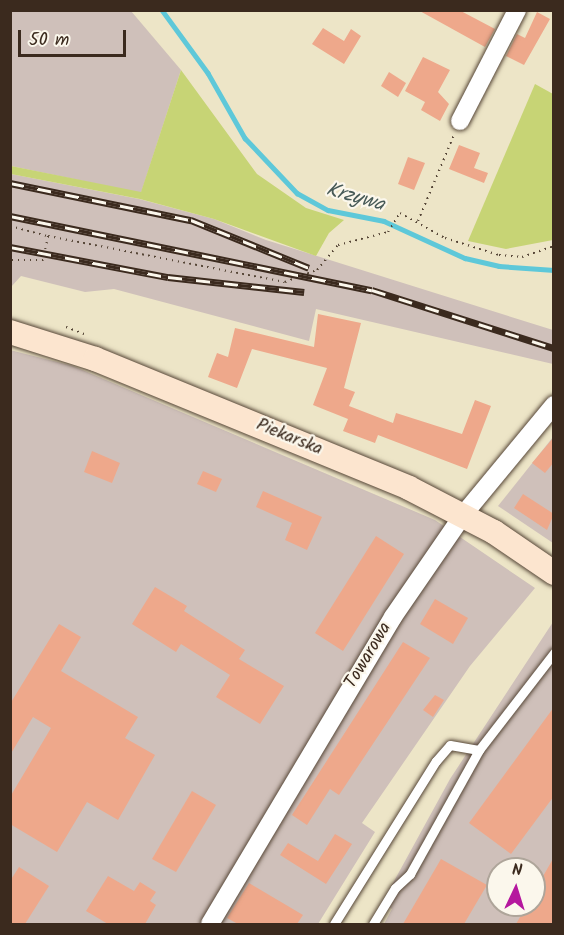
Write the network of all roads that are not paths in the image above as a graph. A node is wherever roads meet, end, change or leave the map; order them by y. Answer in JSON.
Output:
{"nodes":[{"id":1,"x":516,"y":10,"type":"edge"},
{"id":2,"x":460,"y":121,"type":"road end"},
{"id":3,"x":10,"y":332,"type":"edge"},
{"id":4,"x":554,"y":405,"type":"edge"},
{"id":5,"x":463,"y":515,"type":"junction"},
{"id":6,"x":554,"y":573,"type":"edge"},
{"id":7,"x":554,"y":653,"type":"edge"},
{"id":8,"x":479,"y":750,"type":"junction"},
{"id":9,"x":210,"y":924,"type":"edge"},
{"id":10,"x":334,"y":924,"type":"edge"},
{"id":11,"x":373,"y":924,"type":"edge"}],
"edges":[{"from":1,"to":2,"type":"street"},
{"from":3,"to":5,"type":"street","name":"Piekarska"},
{"from":4,"to":5,"type":"street","name":"Towarowa"},
{"from":5,"to":6,"type":"street","name":"Piekarska"},
{"from":5,"to":9,"type":"street","name":"Towarowa"},
{"from":7,"to":8,"type":"lane"},
{"from":8,"to":10,"type":"lane"},
{"from":8,"to":11,"type":"lane"}]}
